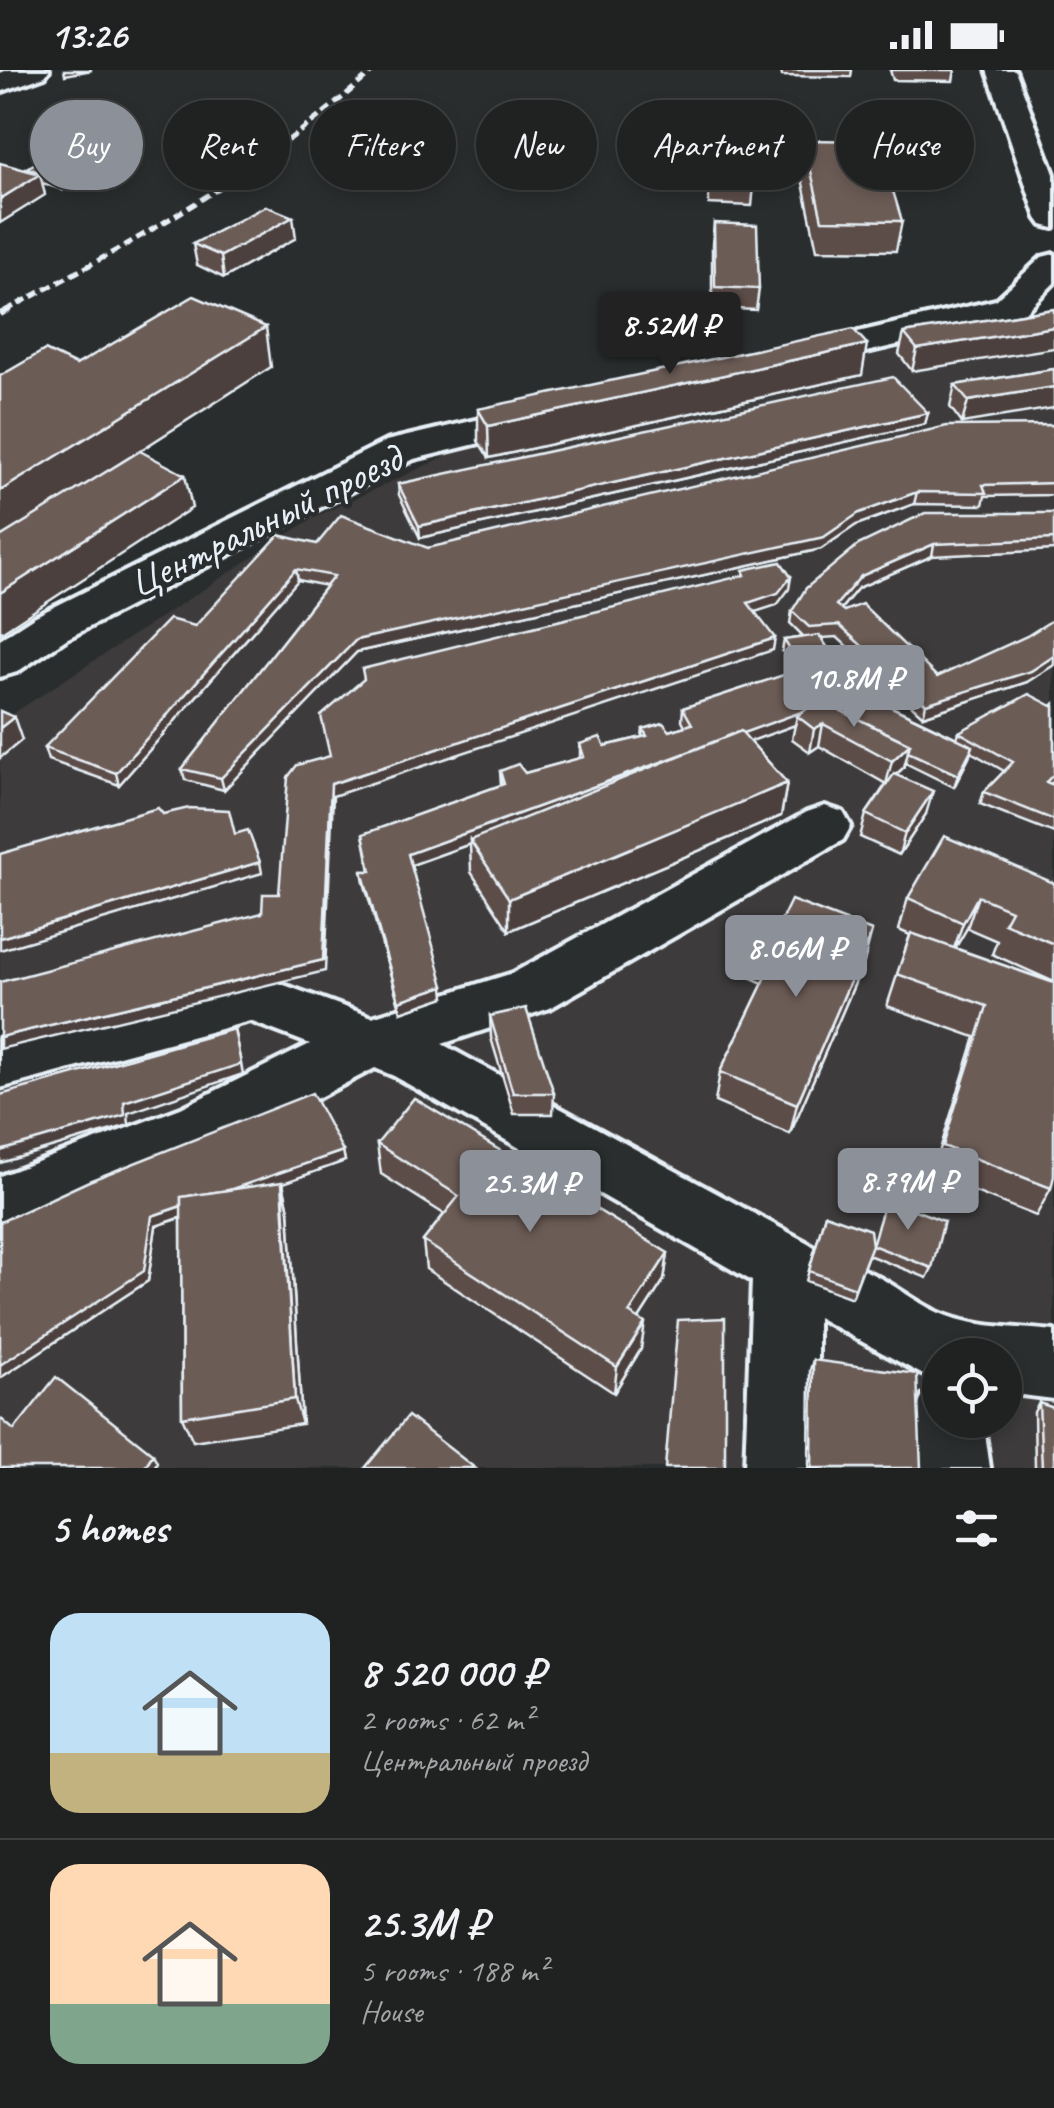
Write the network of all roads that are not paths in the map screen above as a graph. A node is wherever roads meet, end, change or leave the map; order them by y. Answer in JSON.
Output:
{"nodes":[{"id":1,"x":35,"y":70,"type":"edge"},
{"id":2,"x":1001,"y":70,"type":"edge"},
{"id":3,"x":0,"y":83,"type":"edge"},
{"id":4,"x":1054,"y":218,"type":"edge"},
{"id":5,"x":1048,"y":278,"type":"edge"},
{"id":6,"x":774,"y":363,"type":"edge"},
{"id":7,"x":587,"y":406,"type":"edge"},
{"id":8,"x":0,"y":661,"type":"edge"},
{"id":9,"x":826,"y":826,"type":"dead end"},
{"id":10,"x":371,"y":1042,"type":"junction"},
{"id":11,"x":0,"y":1063,"type":"edge"},
{"id":12,"x":0,"y":1205,"type":"edge"},
{"id":13,"x":784,"y":1265,"type":"junction"},
{"id":14,"x":922,"y":1339,"type":"edge"},
{"id":15,"x":1022,"y":1361,"type":"edge"},
{"id":16,"x":1054,"y":1366,"type":"edge"},
{"id":17,"x":950,"y":1438,"type":"edge"},
{"id":18,"x":781,"y":1468,"type":"edge"},
{"id":19,"x":954,"y":1468,"type":"edge"}],
"edges":[{"from":1,"to":3,"type":"street"},
{"from":2,"to":4,"type":"street"},
{"from":5,"to":6,"type":"street"},
{"from":7,"to":8,"type":"street","name":"Центральный проезд"},
{"from":9,"to":10,"type":"street"},
{"from":10,"to":11,"type":"street"},
{"from":10,"to":12,"type":"street"},
{"from":10,"to":13,"type":"street"},
{"from":13,"to":14,"type":"street"},
{"from":13,"to":18,"type":"street"},
{"from":15,"to":16,"type":"street"},
{"from":17,"to":19,"type":"street"}]}
